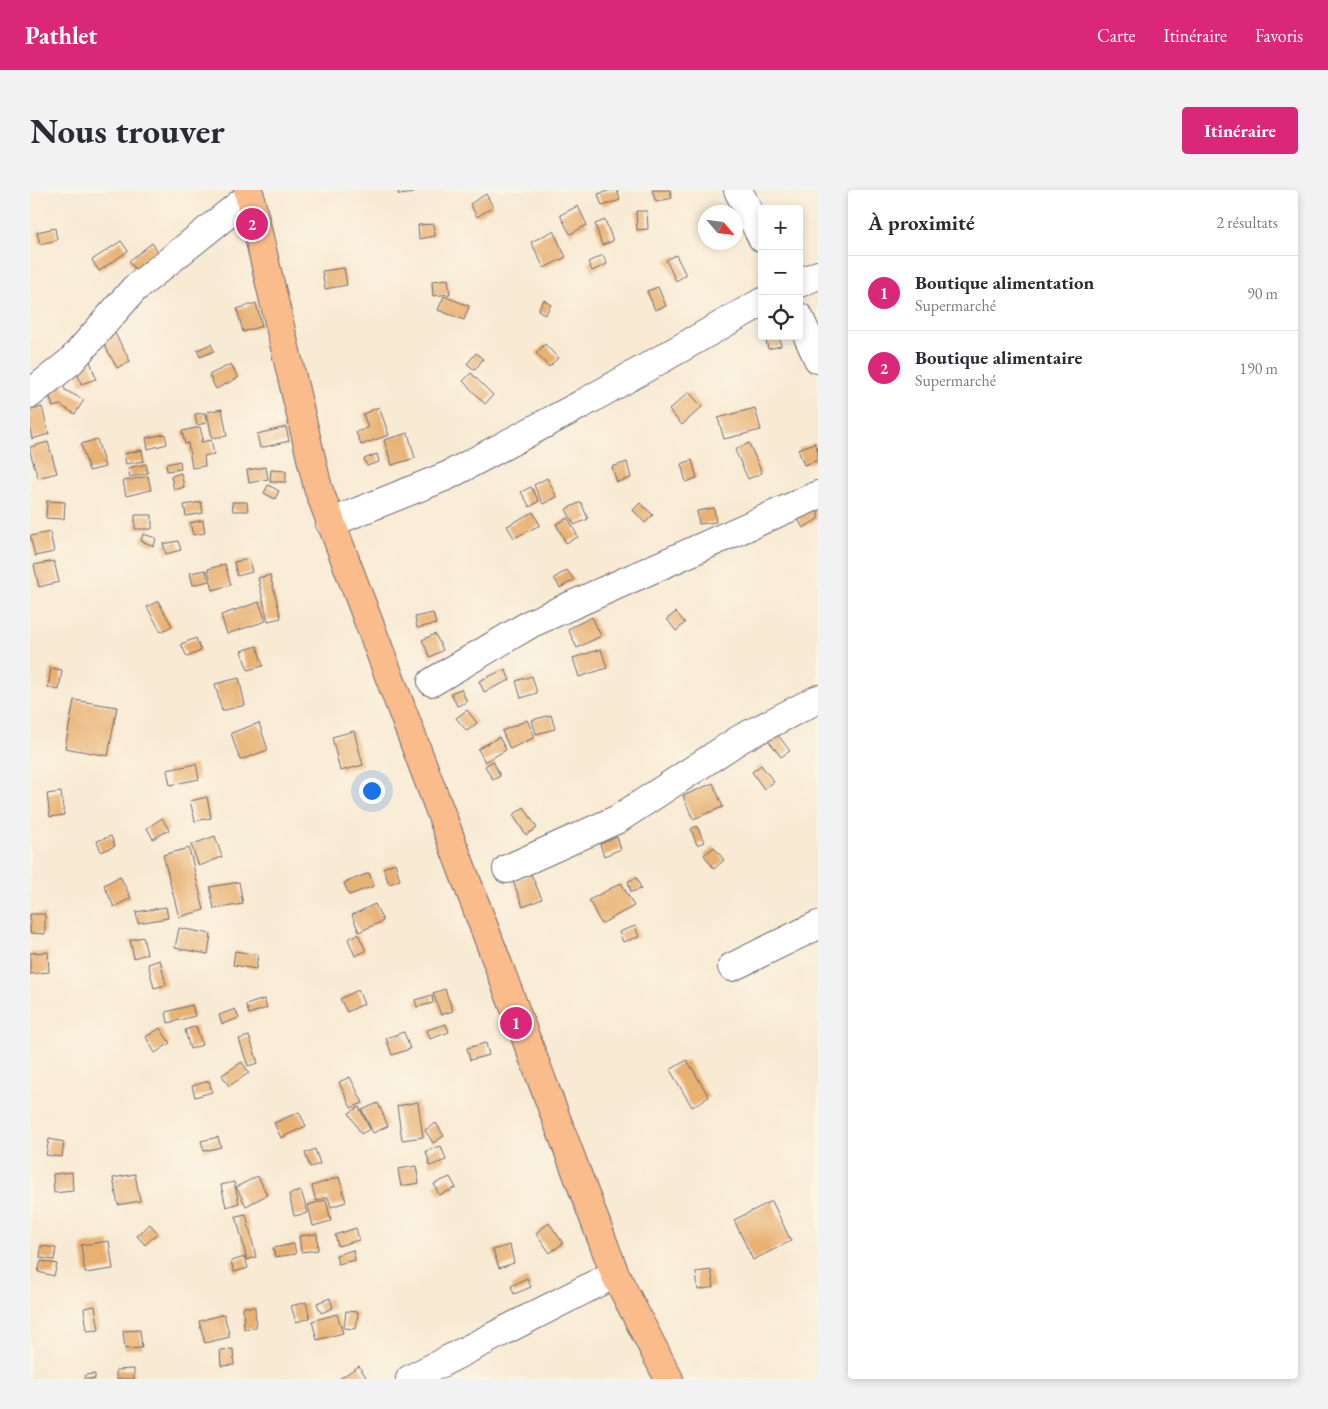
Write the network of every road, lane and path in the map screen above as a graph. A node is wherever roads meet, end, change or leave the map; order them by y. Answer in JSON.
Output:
{"nodes":[{"id":1,"x":738,"y":190,"type":"edge"},
{"id":2,"x":249,"y":193,"type":"edge"},
{"id":3,"x":758,"y":230,"type":"edge"},
{"id":4,"x":818,"y":275,"type":"edge"},
{"id":5,"x":803,"y":281,"type":"edge"},
{"id":6,"x":758,"y":304,"type":"edge"},
{"id":7,"x":803,"y":326,"type":"edge"},
{"id":8,"x":818,"y":359,"type":"edge"},
{"id":9,"x":30,"y":394,"type":"edge"},
{"id":10,"x":818,"y":495,"type":"edge"},
{"id":11,"x":330,"y":522,"type":"junction"},
{"id":12,"x":432,"y":682,"type":"dead end"},
{"id":13,"x":818,"y":699,"type":"edge"},
{"id":14,"x":507,"y":869,"type":"dead end"},
{"id":15,"x":818,"y":925,"type":"edge"},
{"id":16,"x":732,"y":967,"type":"dead end"},
{"id":17,"x":615,"y":1274,"type":"junction"},
{"id":18,"x":410,"y":1379,"type":"edge"},
{"id":19,"x":669,"y":1379,"type":"edge"}],
"edges":[{"from":1,"to":3,"type":"street"},
{"from":2,"to":9,"type":"street"},
{"from":2,"to":11,"type":"main road"},
{"from":4,"to":5,"type":"street"},
{"from":6,"to":11,"type":"street"},
{"from":7,"to":8,"type":"street"},
{"from":10,"to":12,"type":"street"},
{"from":11,"to":17,"type":"main road"},
{"from":13,"to":14,"type":"street"},
{"from":15,"to":16,"type":"street"},
{"from":17,"to":18,"type":"street"},
{"from":17,"to":19,"type":"main road"}]}
